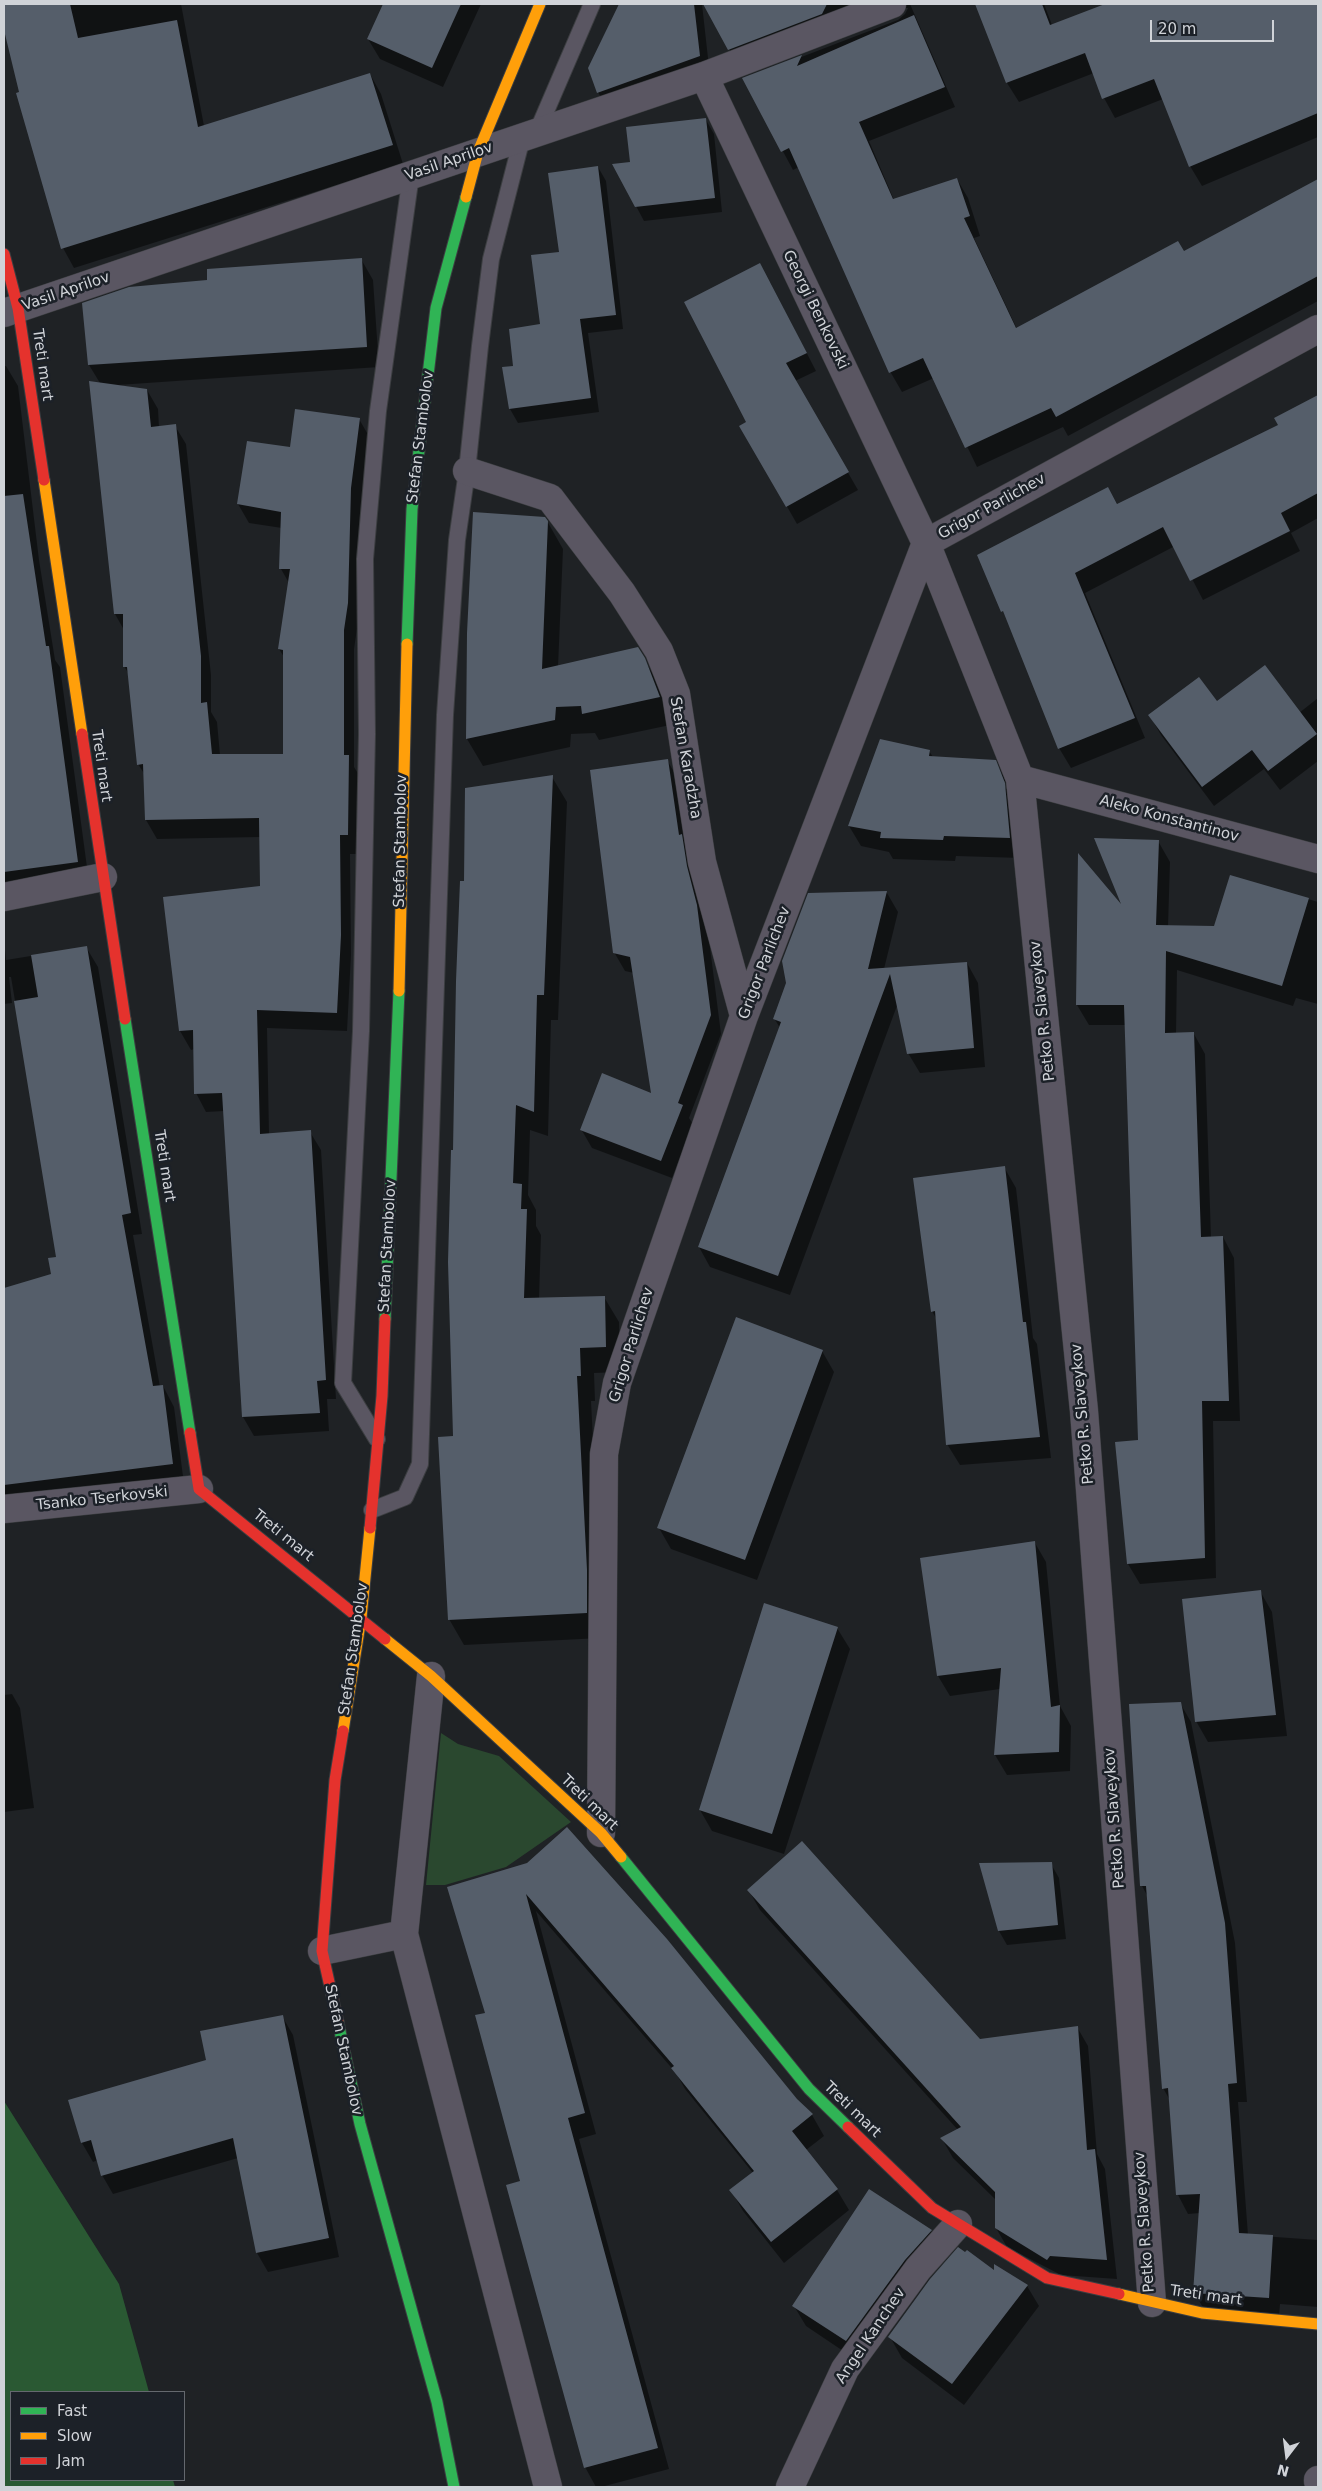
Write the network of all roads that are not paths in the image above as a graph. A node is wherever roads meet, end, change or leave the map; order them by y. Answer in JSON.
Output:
{"nodes":[{"id":1,"x":540,"y":4,"type":"edge"},
{"id":2,"x":592,"y":4,"type":"edge"},
{"id":3,"x":892,"y":4,"type":"edge"},
{"id":4,"x":704,"y":76,"type":"junction"},
{"id":5,"x":530,"y":135,"type":"junction"},
{"id":6,"x":478,"y":152,"type":"junction"},
{"id":7,"x":411,"y":175,"type":"junction"},
{"id":8,"x":4,"y":254,"type":"edge"},
{"id":9,"x":11,"y":311,"type":"edge"},
{"id":10,"x":1318,"y":329,"type":"edge"},
{"id":11,"x":467,"y":471,"type":"junction"},
{"id":12,"x":926,"y":543,"type":"junction"},
{"id":13,"x":1020,"y":779,"type":"junction"},
{"id":14,"x":1318,"y":859,"type":"edge"},
{"id":15,"x":103,"y":877,"type":"junction"},
{"id":16,"x":4,"y":897,"type":"edge"},
{"id":17,"x":744,"y":1016,"type":"junction"},
{"id":18,"x":379,"y":1440,"type":"junction"},
{"id":19,"x":199,"y":1489,"type":"junction"},
{"id":20,"x":4,"y":1509,"type":"edge"},
{"id":21,"x":372,"y":1510,"type":"junction"},
{"id":22,"x":361,"y":1618,"type":"junction"},
{"id":23,"x":431,"y":1676,"type":"junction"},
{"id":24,"x":601,"y":1833,"type":"junction"},
{"id":25,"x":404,"y":1934,"type":"junction"},
{"id":26,"x":322,"y":1951,"type":"junction"},
{"id":27,"x":958,"y":2224,"type":"junction"},
{"id":28,"x":1152,"y":2303,"type":"junction"},
{"id":29,"x":1318,"y":2324,"type":"edge"},
{"id":30,"x":454,"y":2487,"type":"edge"},
{"id":31,"x":548,"y":2487,"type":"edge"},
{"id":32,"x":790,"y":2487,"type":"edge"}],
"edges":[{"from":1,"to":6,"type":"street","name":"Stefan Stambolov"},
{"from":2,"to":5,"type":"lane"},
{"from":3,"to":4,"type":"street","name":"Vasil Aprilov"},
{"from":4,"to":5,"type":"street","name":"Vasil Aprilov"},
{"from":4,"to":12,"type":"street","name":"Georgi Benkovski"},
{"from":5,"to":6,"type":"street","name":"Vasil Aprilov"},
{"from":5,"to":11,"type":"lane"},
{"from":6,"to":7,"type":"street","name":"Vasil Aprilov"},
{"from":6,"to":18,"type":"street","name":"Stefan Stambolov"},
{"from":7,"to":9,"type":"street","name":"Vasil Aprilov"},
{"from":7,"to":18,"type":"lane"},
{"from":8,"to":9,"type":"street","name":"Treti mart"},
{"from":9,"to":15,"type":"street","name":"Treti mart"},
{"from":10,"to":12,"type":"street","name":"Grigor Parlichev"},
{"from":11,"to":17,"type":"street","name":"Stefan Karadzha"},
{"from":11,"to":21,"type":"lane"},
{"from":12,"to":13,"type":"street","name":"Petko R. Slaveykov"},
{"from":12,"to":17,"type":"street","name":"Grigor Parlichev"},
{"from":13,"to":14,"type":"street","name":"Aleko Konstantinov"},
{"from":13,"to":28,"type":"street","name":"Petko R. Slaveykov"},
{"from":15,"to":16,"type":"street"},
{"from":15,"to":19,"type":"street","name":"Treti mart"},
{"from":17,"to":24,"type":"street","name":"Grigor Parlichev"},
{"from":18,"to":21,"type":"street","name":"Stefan Stambolov"},
{"from":19,"to":20,"type":"street","name":"Tsanko Tserkovski"},
{"from":19,"to":22,"type":"street","name":"Treti mart"},
{"from":21,"to":22,"type":"street","name":"Stefan Stambolov"},
{"from":22,"to":23,"type":"street","name":"Treti mart"},
{"from":22,"to":26,"type":"street","name":"Stefan Stambolov"},
{"from":23,"to":24,"type":"street","name":"Treti mart"},
{"from":23,"to":25,"type":"street"},
{"from":24,"to":27,"type":"street","name":"Treti mart"},
{"from":25,"to":26,"type":"street"},
{"from":25,"to":31,"type":"street"},
{"from":26,"to":30,"type":"street","name":"Stefan Stambolov"},
{"from":27,"to":28,"type":"street","name":"Treti mart"},
{"from":27,"to":32,"type":"street","name":"Angel Kanchev"},
{"from":28,"to":29,"type":"street","name":"Treti mart"}]}
